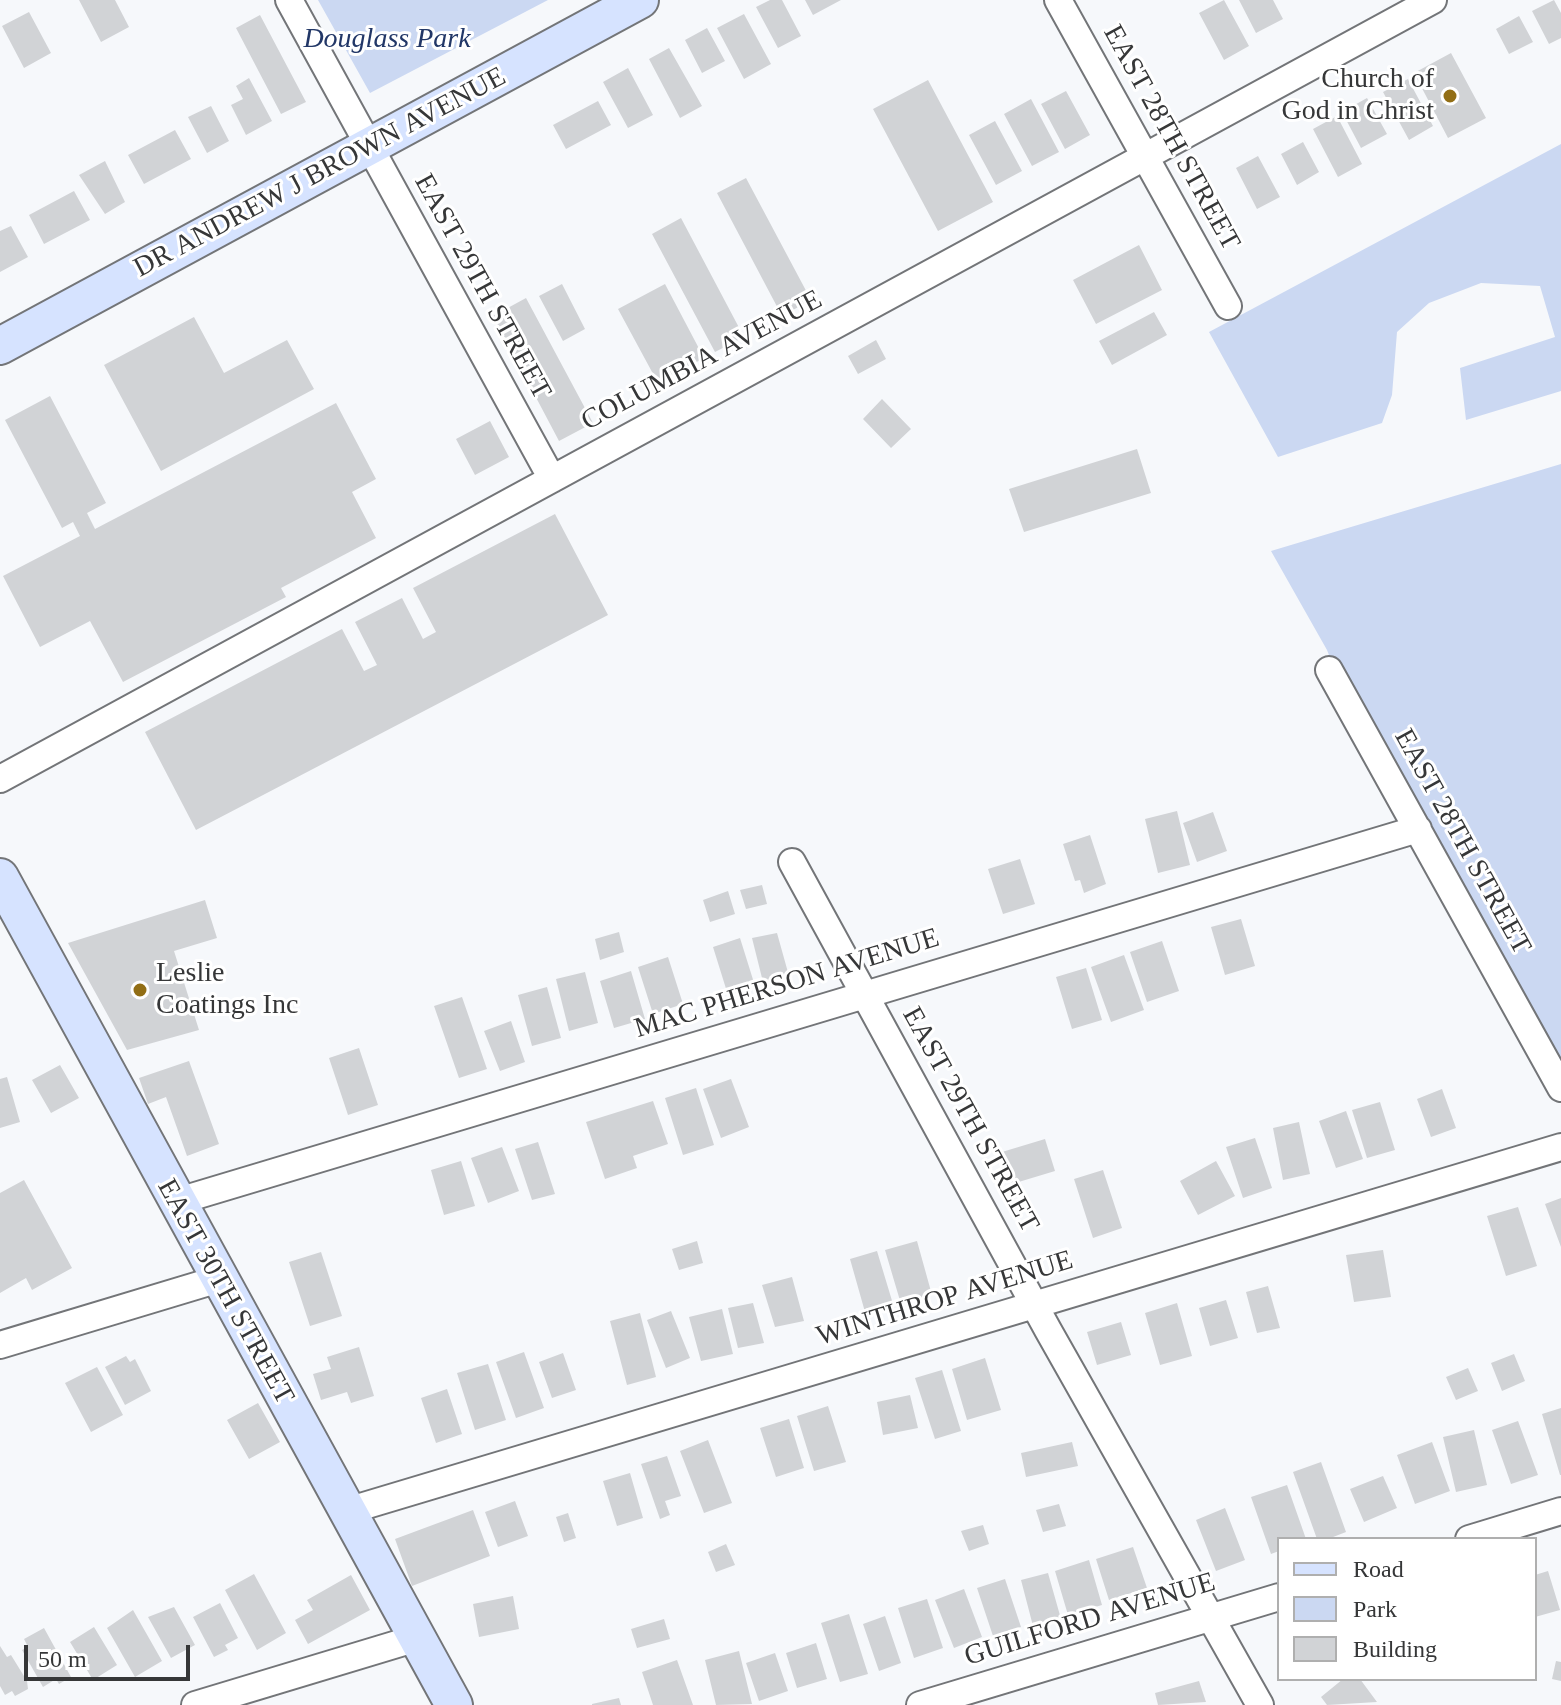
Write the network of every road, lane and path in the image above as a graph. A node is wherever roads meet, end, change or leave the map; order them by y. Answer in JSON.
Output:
{"nodes":[{"id":1,"x":289,"y":0,"type":"edge"},
{"id":2,"x":640,"y":0,"type":"edge"},
{"id":3,"x":1058,"y":0,"type":"edge"},
{"id":4,"x":1433,"y":0,"type":"edge"},
{"id":5,"x":368,"y":147,"type":"junction"},
{"id":6,"x":1145,"y":158,"type":"junction"},
{"id":7,"x":1228,"y":306,"type":"dead end"},
{"id":8,"x":0,"y":346,"type":"edge"},
{"id":9,"x":552,"y":479,"type":"junction"},
{"id":10,"x":1329,"y":670,"type":"dead end"},
{"id":11,"x":0,"y":779,"type":"edge"},
{"id":12,"x":1418,"y":829,"type":"junction"},
{"id":13,"x":792,"y":862,"type":"dead end"},
{"id":14,"x":0,"y":877,"type":"edge"},
{"id":15,"x":865,"y":994,"type":"junction"},
{"id":16,"x":1561,"y":1088,"type":"edge"},
{"id":17,"x":1561,"y":1147,"type":"edge"},
{"id":18,"x":175,"y":1202,"type":"junction"},
{"id":19,"x":219,"y":1279,"type":"junction"},
{"id":20,"x":1036,"y":1305,"type":"junction"},
{"id":21,"x":0,"y":1345,"type":"edge"},
{"id":22,"x":347,"y":1511,"type":"junction"},
{"id":23,"x":1561,"y":1511,"type":"edge"},
{"id":24,"x":1476,"y":1537,"type":"edge"},
{"id":25,"x":1277,"y":1598,"type":"edge"},
{"id":26,"x":1210,"y":1617,"type":"junction"},
{"id":27,"x":417,"y":1638,"type":"junction"},
{"id":28,"x":195,"y":1705,"type":"edge"},
{"id":29,"x":454,"y":1705,"type":"edge"},
{"id":30,"x":920,"y":1705,"type":"edge"},
{"id":31,"x":1260,"y":1705,"type":"edge"}],
"edges":[{"from":1,"to":5,"type":"street","name":"EAST 29TH STREET"},
{"from":2,"to":5,"type":"main road","name":"DR ANDREW J BROWN AVENUE"},
{"from":3,"to":6,"type":"street","name":"EAST 28TH STREET"},
{"from":4,"to":6,"type":"street","name":"COLUMBIA AVENUE"},
{"from":5,"to":8,"type":"main road","name":"DR ANDREW J BROWN AVENUE"},
{"from":5,"to":9,"type":"street","name":"EAST 29TH STREET"},
{"from":6,"to":7,"type":"street","name":"EAST 28TH STREET"},
{"from":6,"to":9,"type":"street","name":"COLUMBIA AVENUE"},
{"from":9,"to":11,"type":"street","name":"COLUMBIA AVENUE"},
{"from":10,"to":12,"type":"street","name":"EAST 28TH STREET"},
{"from":12,"to":15,"type":"street","name":"MAC PHERSON AVENUE"},
{"from":12,"to":16,"type":"street","name":"EAST 28TH STREET"},
{"from":13,"to":15,"type":"street","name":"EAST 29TH STREET"},
{"from":14,"to":18,"type":"main road","name":"EAST 30TH STREET"},
{"from":15,"to":18,"type":"street","name":"MAC PHERSON AVENUE"},
{"from":15,"to":20,"type":"street","name":"EAST 29TH STREET"},
{"from":17,"to":20,"type":"street","name":"WINTHROP AVENUE"},
{"from":18,"to":19,"type":"main road","name":"EAST 30TH STREET"},
{"from":19,"to":21,"type":"street"},
{"from":19,"to":22,"type":"main road","name":"EAST 30TH STREET"},
{"from":20,"to":22,"type":"street","name":"WINTHROP AVENUE"},
{"from":20,"to":26,"type":"street","name":"EAST 29TH STREET"},
{"from":22,"to":27,"type":"main road","name":"EAST 30TH STREET"},
{"from":23,"to":24,"type":"street"},
{"from":25,"to":26,"type":"street","name":"GUILFORD AVENUE"},
{"from":26,"to":30,"type":"street","name":"GUILFORD AVENUE"},
{"from":26,"to":31,"type":"street","name":"EAST 29TH STREET"},
{"from":27,"to":28,"type":"street"},
{"from":27,"to":29,"type":"main road","name":"EAST 30TH STREET"}]}
